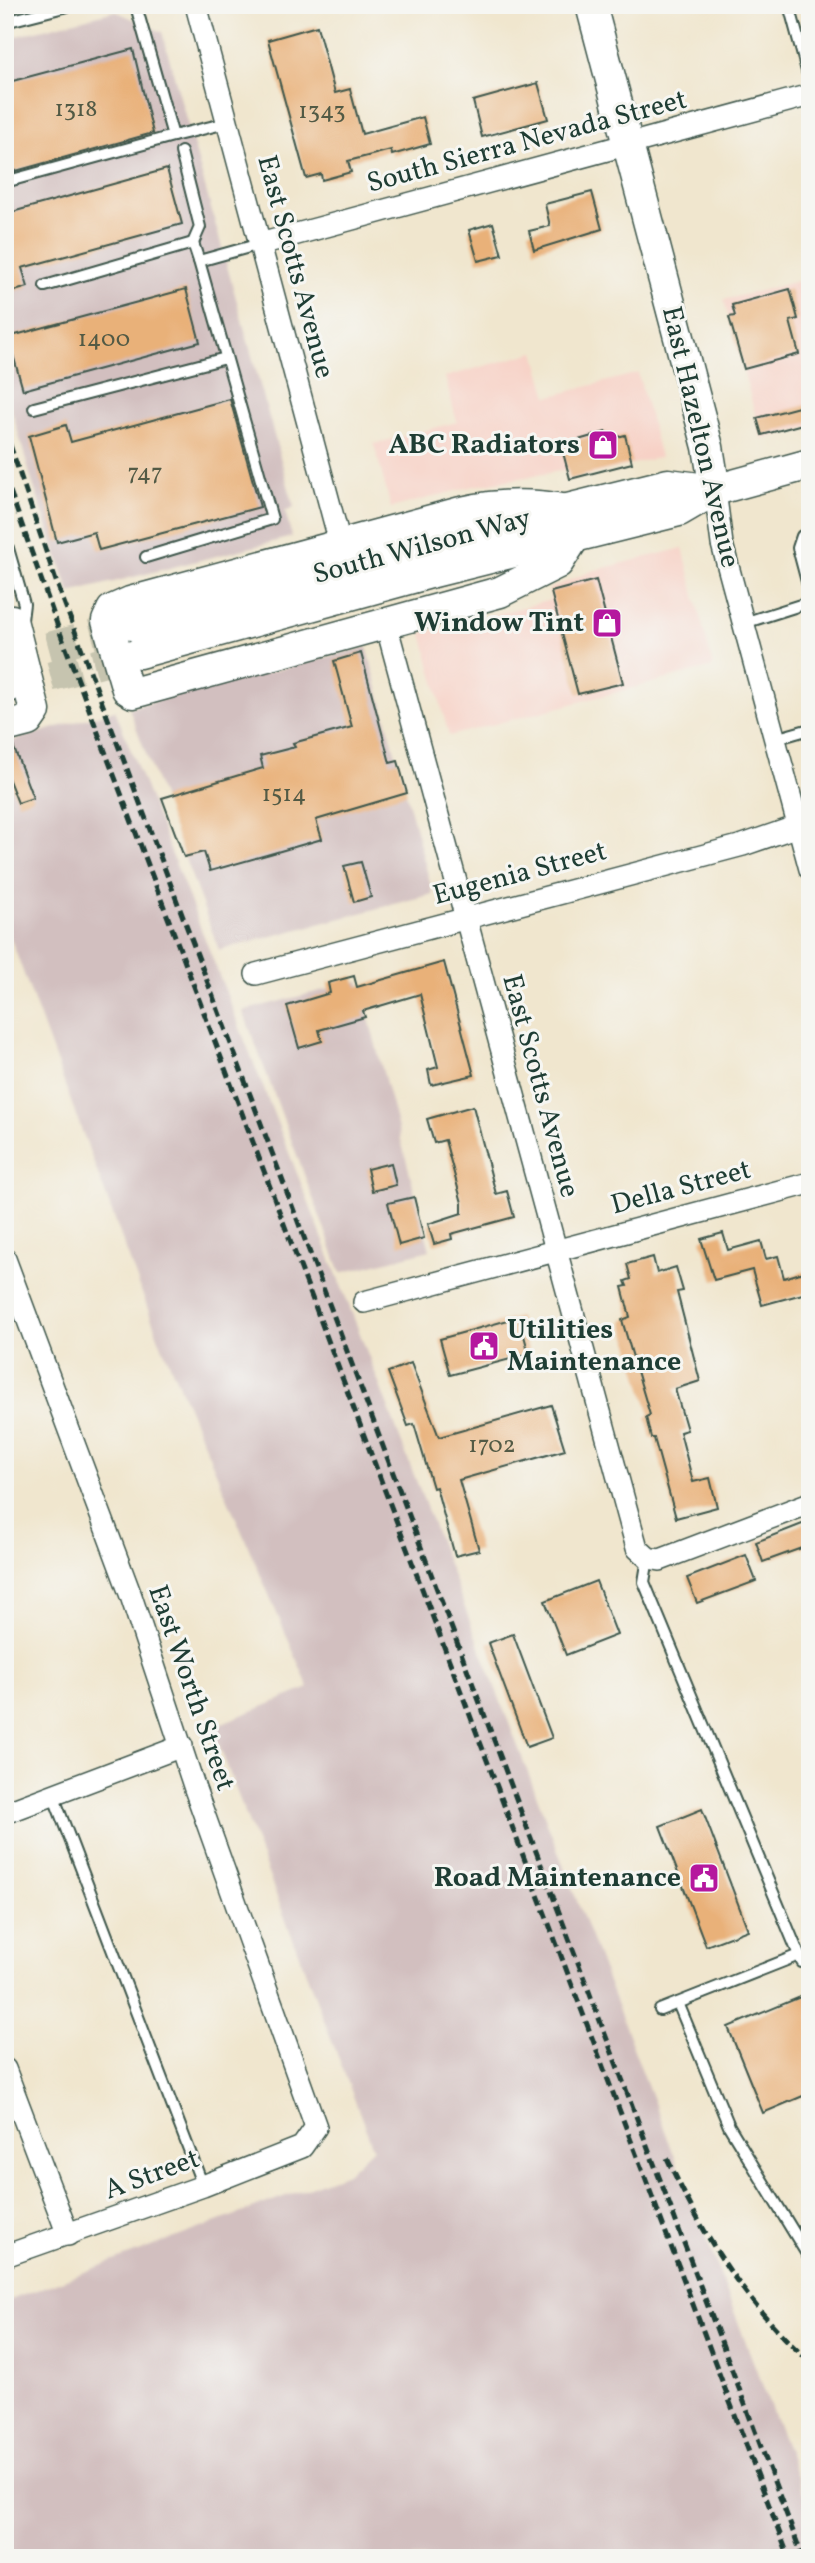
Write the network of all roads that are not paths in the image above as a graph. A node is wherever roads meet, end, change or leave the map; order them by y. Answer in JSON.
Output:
{"nodes":[{"id":1,"x":72,"y":5,"type":"edge"},
{"id":2,"x":196,"y":5,"type":"edge"},
{"id":3,"x":591,"y":5,"type":"edge"},
{"id":4,"x":789,"y":5,"type":"edge"},
{"id":5,"x":136,"y":6,"type":"edge"},
{"id":6,"x":5,"y":22,"type":"edge"},
{"id":7,"x":810,"y":82,"type":"edge"},
{"id":8,"x":810,"y":95,"type":"edge"},
{"id":9,"x":227,"y":123,"type":"junction"},
{"id":10,"x":173,"y":136,"type":"junction"},
{"id":11,"x":628,"y":144,"type":"junction"},
{"id":12,"x":181,"y":152,"type":"dead end"},
{"id":13,"x":5,"y":182,"type":"edge"},
{"id":14,"x":193,"y":243,"type":"junction"},
{"id":15,"x":260,"y":244,"type":"junction"},
{"id":16,"x":199,"y":261,"type":"junction"},
{"id":17,"x":45,"y":286,"type":"dead end"},
{"id":18,"x":226,"y":358,"type":"junction"},
{"id":19,"x":34,"y":408,"type":"dead end"},
{"id":20,"x":810,"y":464,"type":"edge"},
{"id":21,"x":715,"y":490,"type":"junction"},
{"id":22,"x":571,"y":524,"type":"junction"},
{"id":23,"x":810,"y":534,"type":"edge"},
{"id":24,"x":5,"y":538,"type":"edge"},
{"id":25,"x":340,"y":543,"type":"junction"},
{"id":26,"x":146,"y":557,"type":"dead end"},
{"id":27,"x":810,"y":593,"type":"edge"},
{"id":28,"x":810,"y":603,"type":"edge"},
{"id":29,"x":9,"y":621,"type":"edge"},
{"id":30,"x":744,"y":623,"type":"junction"},
{"id":31,"x":386,"y":624,"type":"junction"},
{"id":32,"x":135,"y":639,"type":"tunnel mouth"},
{"id":33,"x":5,"y":727,"type":"edge"},
{"id":34,"x":810,"y":729,"type":"edge"},
{"id":35,"x":775,"y":739,"type":"junction"},
{"id":36,"x":798,"y":826,"type":"junction"},
{"id":37,"x":810,"y":869,"type":"edge"},
{"id":38,"x":466,"y":918,"type":"junction"},
{"id":39,"x":256,"y":974,"type":"dead end"},
{"id":40,"x":810,"y":1183,"type":"edge"},
{"id":41,"x":556,"y":1251,"type":"junction"},
{"id":42,"x":5,"y":1259,"type":"edge"},
{"id":43,"x":364,"y":1302,"type":"dead end"},
{"id":44,"x":810,"y":1503,"type":"edge"},
{"id":45,"x":648,"y":1558,"type":"junction"},
{"id":46,"x":182,"y":1746,"type":"junction"},
{"id":47,"x":53,"y":1795,"type":"junction"},
{"id":48,"x":5,"y":1813,"type":"edge"},
{"id":49,"x":799,"y":1955,"type":"junction"},
{"id":50,"x":810,"y":1961,"type":"edge"},
{"id":51,"x":678,"y":2003,"type":"junction"},
{"id":52,"x":660,"y":2010,"type":"dead end"},
{"id":53,"x":5,"y":2069,"type":"edge"},
{"id":54,"x":312,"y":2136,"type":"joint"},
{"id":55,"x":203,"y":2186,"type":"junction"},
{"id":56,"x":68,"y":2235,"type":"junction"},
{"id":57,"x":5,"y":2256,"type":"edge"},
{"id":58,"x":810,"y":2259,"type":"edge"}],
"edges":[{"from":1,"to":6,"type":"lane"},
{"from":2,"to":9,"type":"street","name":"East Scotts Avenue"},
{"from":3,"to":11,"type":"main road","name":"East Hazelton Avenue"},
{"from":4,"to":7,"type":"lane"},
{"from":5,"to":10,"type":"lane"},
{"from":8,"to":11,"type":"street","name":"South Sierra Nevada Street"},
{"from":9,"to":10,"type":"lane"},
{"from":9,"to":15,"type":"street","name":"East Scotts Avenue"},
{"from":10,"to":13,"type":"lane"},
{"from":11,"to":15,"type":"street","name":"South Sierra Nevada Street"},
{"from":11,"to":21,"type":"main road","name":"East Hazelton Avenue"},
{"from":12,"to":14,"type":"lane"},
{"from":14,"to":16,"type":"lane"},
{"from":14,"to":17,"type":"lane"},
{"from":15,"to":16,"type":"lane"},
{"from":15,"to":25,"type":"street","name":"East Scotts Avenue"},
{"from":16,"to":18,"type":"lane"},
{"from":18,"to":19,"type":"lane"},
{"from":18,"to":26,"type":"lane"},
{"from":20,"to":21,"type":"main road","name":"South Wilson Way"},
{"from":21,"to":22,"type":"main road","name":"South Wilson Way"},
{"from":21,"to":30,"type":"street","name":"East Hazelton Avenue"},
{"from":22,"to":25,"type":"main road"},
{"from":22,"to":31,"type":"main road"},
{"from":22,"to":32,"type":"main road","name":"South Wilson Way"},
{"from":23,"to":27,"type":"lane"},
{"from":24,"to":29,"type":"lane"},
{"from":25,"to":31,"type":"main road"},
{"from":28,"to":30,"type":"lane"},
{"from":29,"to":33,"type":"main road"},
{"from":30,"to":35,"type":"street","name":"East Hazelton Avenue"},
{"from":31,"to":38,"type":"street","name":"East Scotts Avenue"},
{"from":34,"to":35,"type":"lane"},
{"from":35,"to":36,"type":"street","name":"East Hazelton Avenue"},
{"from":36,"to":37,"type":"street","name":"East Hazelton Avenue"},
{"from":36,"to":38,"type":"street","name":"Eugenia Street"},
{"from":38,"to":39,"type":"street","name":"Eugenia Street"},
{"from":38,"to":41,"type":"street","name":"East Scotts Avenue"},
{"from":40,"to":41,"type":"street","name":"Della Street"},
{"from":41,"to":43,"type":"street","name":"Della Street"},
{"from":41,"to":45,"type":"street","name":"East Scotts Avenue"},
{"from":42,"to":46,"type":"street","name":"East Worth Street"},
{"from":44,"to":45,"type":"street"},
{"from":45,"to":49,"type":"lane"},
{"from":46,"to":47,"type":"street"},
{"from":46,"to":54,"type":"street","name":"East Worth Street"},
{"from":47,"to":48,"type":"street"},
{"from":47,"to":55,"type":"lane"},
{"from":49,"to":50,"type":"lane"},
{"from":49,"to":51,"type":"lane"},
{"from":51,"to":52,"type":"lane"},
{"from":51,"to":58,"type":"lane"},
{"from":53,"to":56,"type":"street"},
{"from":54,"to":55,"type":"street","name":"A Street"},
{"from":55,"to":56,"type":"street","name":"A Street"},
{"from":56,"to":57,"type":"street","name":"A Street"}]}
